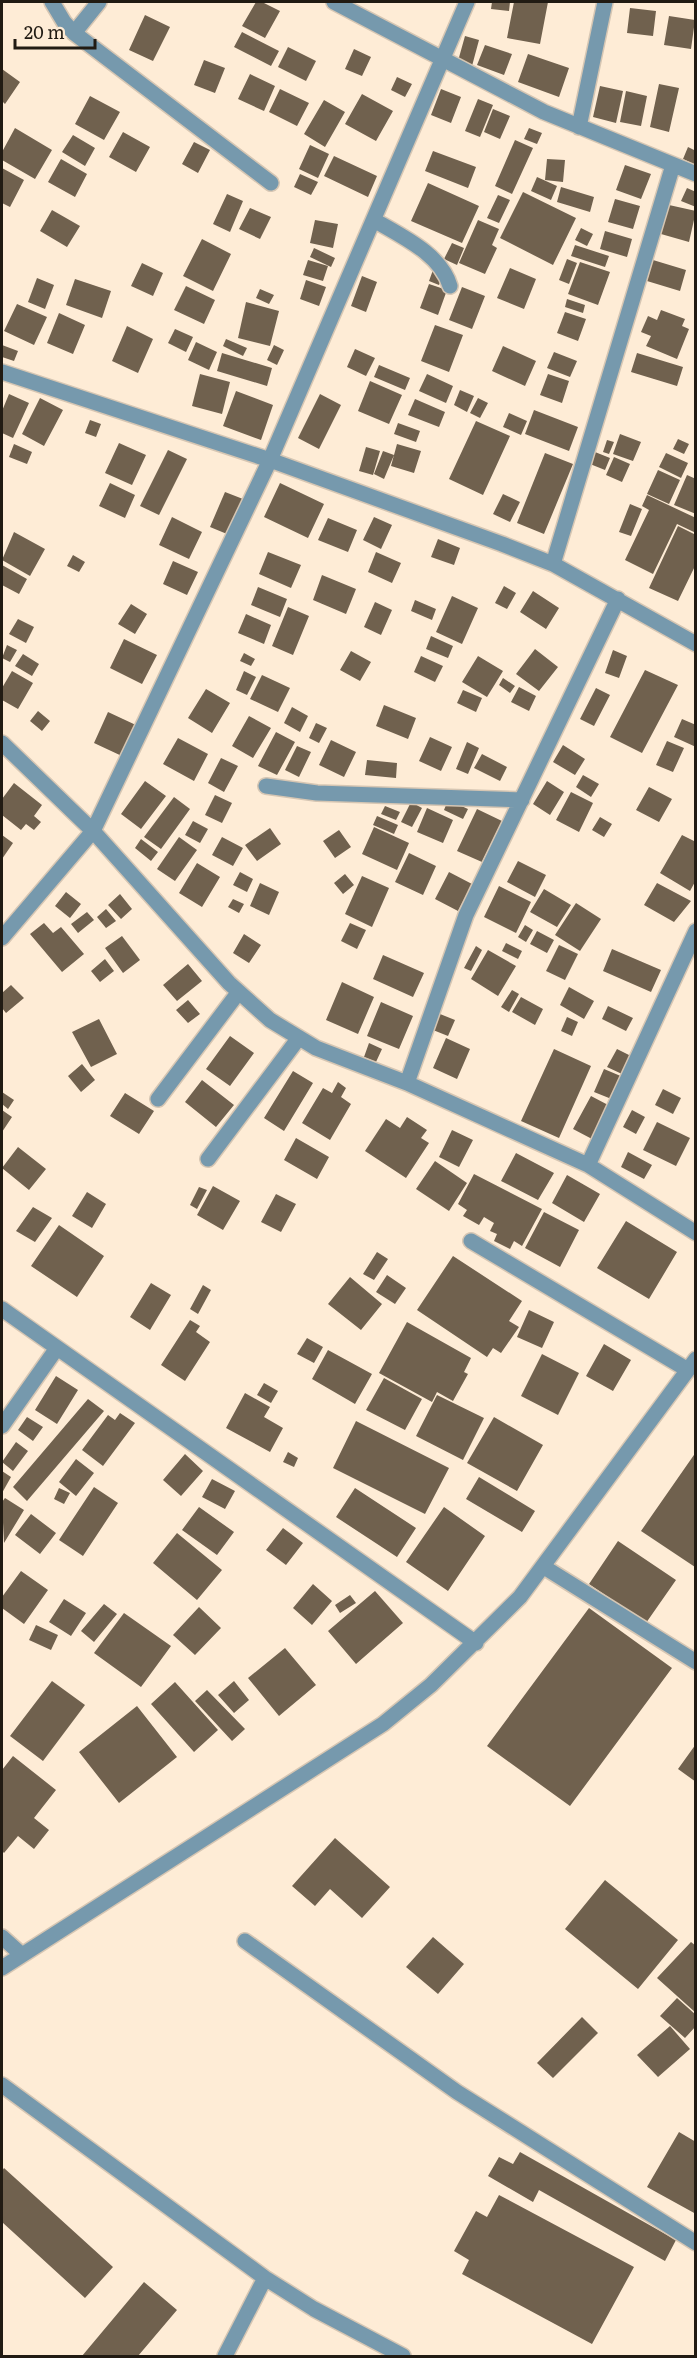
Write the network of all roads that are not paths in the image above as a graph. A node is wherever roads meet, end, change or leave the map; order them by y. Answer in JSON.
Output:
{"nodes":[{"id":1,"x":52,"y":2,"type":"edge"},
{"id":2,"x":99,"y":2,"type":"edge"},
{"id":3,"x":334,"y":2,"type":"edge"},
{"id":4,"x":467,"y":2,"type":"edge"},
{"id":5,"x":605,"y":2,"type":"edge"},
{"id":6,"x":74,"y":33,"type":"junction"},
{"id":7,"x":442,"y":61,"type":"junction"},
{"id":8,"x":579,"y":127,"type":"junction"},
{"id":9,"x":673,"y":165,"type":"junction"},
{"id":10,"x":696,"y":174,"type":"edge"},
{"id":11,"x":272,"y":183,"type":"dead end"},
{"id":12,"x":374,"y":220,"type":"junction"},
{"id":13,"x":450,"y":286,"type":"dead end"},
{"id":14,"x":2,"y":372,"type":"edge"},
{"id":15,"x":270,"y":460,"type":"junction"},
{"id":16,"x":553,"y":564,"type":"junction"},
{"id":17,"x":618,"y":599,"type":"junction"},
{"id":18,"x":696,"y":644,"type":"edge"},
{"id":19,"x":2,"y":743,"type":"edge"},
{"id":20,"x":266,"y":786,"type":"dead end"},
{"id":21,"x":522,"y":800,"type":"junction"},
{"id":22,"x":93,"y":831,"type":"junction"},
{"id":23,"x":696,"y":931,"type":"edge"},
{"id":24,"x":2,"y":938,"type":"edge"},
{"id":25,"x":238,"y":993,"type":"junction"},
{"id":26,"x":298,"y":1039,"type":"junction"},
{"id":27,"x":407,"y":1083,"type":"junction"},
{"id":28,"x":158,"y":1100,"type":"dead end"},
{"id":29,"x":208,"y":1159,"type":"dead end"},
{"id":30,"x":588,"y":1165,"type":"junction"},
{"id":31,"x":696,"y":1233,"type":"edge"},
{"id":32,"x":471,"y":1241,"type":"dead end"},
{"id":33,"x":2,"y":1309,"type":"edge"},
{"id":34,"x":57,"y":1348,"type":"junction"},
{"id":35,"x":692,"y":1364,"type":"edge"},
{"id":36,"x":2,"y":1426,"type":"edge"},
{"id":37,"x":544,"y":1567,"type":"junction"},
{"id":38,"x":477,"y":1643,"type":"junction"},
{"id":39,"x":696,"y":1662,"type":"edge"},
{"id":40,"x":2,"y":1937,"type":"edge"},
{"id":41,"x":245,"y":1941,"type":"dead end"},
{"id":42,"x":22,"y":1955,"type":"junction"},
{"id":43,"x":2,"y":1968,"type":"edge"},
{"id":44,"x":2,"y":2085,"type":"edge"},
{"id":45,"x":696,"y":2244,"type":"edge"},
{"id":46,"x":265,"y":2278,"type":"junction"},
{"id":47,"x":225,"y":2356,"type":"edge"},
{"id":48,"x":403,"y":2356,"type":"edge"}],
"edges":[{"from":1,"to":6,"type":"street"},
{"from":2,"to":6,"type":"street"},
{"from":3,"to":7,"type":"street"},
{"from":4,"to":7,"type":"street"},
{"from":5,"to":8,"type":"street"},
{"from":6,"to":11,"type":"street"},
{"from":7,"to":8,"type":"street"},
{"from":7,"to":12,"type":"street"},
{"from":8,"to":9,"type":"street"},
{"from":9,"to":10,"type":"street"},
{"from":9,"to":16,"type":"street"},
{"from":12,"to":13,"type":"street"},
{"from":12,"to":15,"type":"street"},
{"from":14,"to":15,"type":"street"},
{"from":15,"to":16,"type":"street"},
{"from":15,"to":22,"type":"street"},
{"from":16,"to":17,"type":"street"},
{"from":17,"to":18,"type":"street"},
{"from":17,"to":21,"type":"street"},
{"from":19,"to":22,"type":"street"},
{"from":20,"to":21,"type":"street"},
{"from":21,"to":27,"type":"street"},
{"from":22,"to":24,"type":"street"},
{"from":22,"to":25,"type":"street"},
{"from":23,"to":30,"type":"street"},
{"from":25,"to":26,"type":"street"},
{"from":25,"to":28,"type":"street"},
{"from":26,"to":27,"type":"street"},
{"from":26,"to":29,"type":"street"},
{"from":27,"to":30,"type":"street"},
{"from":30,"to":31,"type":"street"},
{"from":32,"to":35,"type":"street"},
{"from":33,"to":34,"type":"street"},
{"from":34,"to":36,"type":"street"},
{"from":34,"to":38,"type":"street"},
{"from":35,"to":37,"type":"street"},
{"from":37,"to":38,"type":"street"},
{"from":37,"to":39,"type":"street"},
{"from":38,"to":42,"type":"street"},
{"from":40,"to":42,"type":"street"},
{"from":41,"to":45,"type":"street"},
{"from":42,"to":43,"type":"street"},
{"from":44,"to":46,"type":"street"},
{"from":46,"to":47,"type":"street"},
{"from":46,"to":48,"type":"street"}]}
